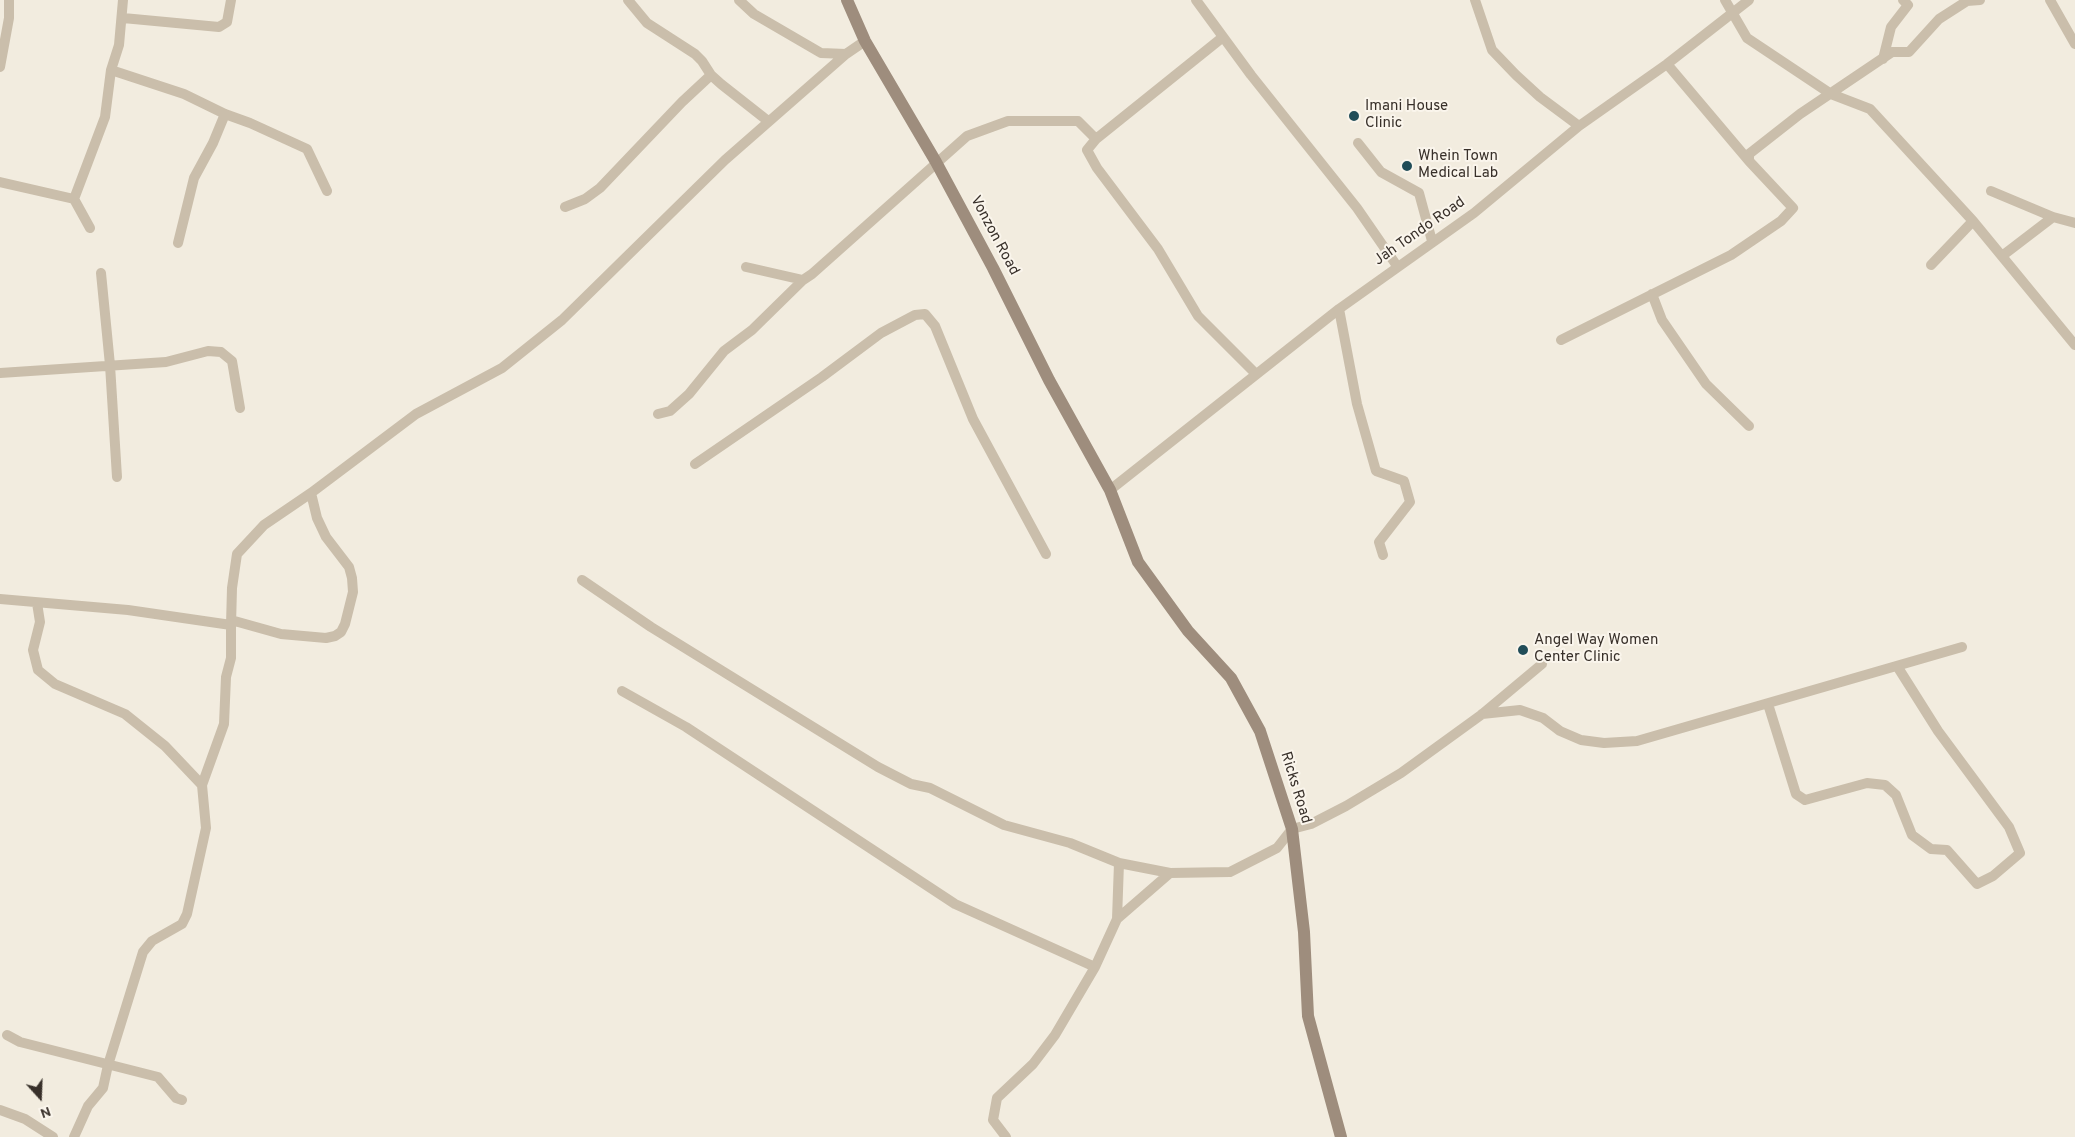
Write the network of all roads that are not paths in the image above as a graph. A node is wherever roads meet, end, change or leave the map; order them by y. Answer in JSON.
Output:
{"nodes":[{"id":1,"x":9,"y":0,"type":"edge"},
{"id":2,"x":123,"y":0,"type":"edge"},
{"id":3,"x":231,"y":0,"type":"edge"},
{"id":4,"x":628,"y":0,"type":"edge"},
{"id":5,"x":738,"y":0,"type":"edge"},
{"id":6,"x":847,"y":0,"type":"edge"},
{"id":7,"x":1196,"y":0,"type":"edge"},
{"id":8,"x":1474,"y":0,"type":"edge"},
{"id":9,"x":1725,"y":0,"type":"edge"},
{"id":10,"x":1749,"y":0,"type":"edge"},
{"id":11,"x":1903,"y":0,"type":"edge"},
{"id":12,"x":1980,"y":0,"type":"edge"},
{"id":13,"x":2050,"y":0,"type":"edge"},
{"id":14,"x":1732,"y":14,"type":"junction"},
{"id":15,"x":122,"y":18,"type":"junction"},
{"id":16,"x":1223,"y":37,"type":"junction"},
{"id":17,"x":865,"y":41,"type":"junction"},
{"id":18,"x":2075,"y":44,"type":"edge"},
{"id":19,"x":846,"y":54,"type":"junction"},
{"id":20,"x":1883,"y":59,"type":"junction"},
{"id":21,"x":1667,"y":64,"type":"junction"},
{"id":22,"x":0,"y":67,"type":"edge"},
{"id":23,"x":111,"y":70,"type":"junction"},
{"id":24,"x":711,"y":75,"type":"junction"},
{"id":25,"x":1831,"y":94,"type":"junction"},
{"id":26,"x":225,"y":114,"type":"junction"},
{"id":27,"x":768,"y":121,"type":"junction"},
{"id":28,"x":1579,"y":126,"type":"junction"},
{"id":29,"x":1096,"y":139,"type":"junction"},
{"id":30,"x":1358,"y":143,"type":"dead end"},
{"id":31,"x":1749,"y":161,"type":"junction"},
{"id":32,"x":936,"y":162,"type":"junction"},
{"id":33,"x":0,"y":182,"type":"edge"},
{"id":34,"x":327,"y":191,"type":"dead end"},
{"id":35,"x":1991,"y":191,"type":"dead end"},
{"id":36,"x":74,"y":199,"type":"junction"},
{"id":37,"x":565,"y":207,"type":"dead end"},
{"id":38,"x":2053,"y":217,"type":"junction"},
{"id":39,"x":1973,"y":221,"type":"junction"},
{"id":40,"x":2075,"y":223,"type":"edge"},
{"id":41,"x":90,"y":228,"type":"dead end"},
{"id":42,"x":1432,"y":242,"type":"junction"},
{"id":43,"x":178,"y":243,"type":"dead end"},
{"id":44,"x":2002,"y":256,"type":"junction"},
{"id":45,"x":1931,"y":265,"type":"dead end"},
{"id":46,"x":1397,"y":266,"type":"junction"},
{"id":47,"x":746,"y":267,"type":"dead end"},
{"id":48,"x":101,"y":273,"type":"dead end"},
{"id":49,"x":803,"y":280,"type":"junction"},
{"id":50,"x":1652,"y":294,"type":"junction"},
{"id":51,"x":1339,"y":309,"type":"junction"},
{"id":52,"x":1561,"y":340,"type":"dead end"},
{"id":53,"x":2075,"y":345,"type":"edge"},
{"id":54,"x":110,"y":365,"type":"junction"},
{"id":55,"x":0,"y":374,"type":"edge"},
{"id":56,"x":1256,"y":374,"type":"junction"},
{"id":57,"x":240,"y":408,"type":"dead end"},
{"id":58,"x":658,"y":414,"type":"dead end"},
{"id":59,"x":1749,"y":426,"type":"dead end"},
{"id":60,"x":695,"y":464,"type":"dead end"},
{"id":61,"x":117,"y":477,"type":"dead end"},
{"id":62,"x":1110,"y":490,"type":"junction"},
{"id":63,"x":311,"y":493,"type":"junction"},
{"id":64,"x":1046,"y":554,"type":"dead end"},
{"id":65,"x":1383,"y":555,"type":"dead end"},
{"id":66,"x":582,"y":580,"type":"dead end"},
{"id":67,"x":0,"y":599,"type":"edge"},
{"id":68,"x":37,"y":603,"type":"junction"},
{"id":69,"x":231,"y":622,"type":"junction"},
{"id":70,"x":1962,"y":647,"type":"dead end"},
{"id":71,"x":1542,"y":664,"type":"dead end"},
{"id":72,"x":1897,"y":666,"type":"junction"},
{"id":73,"x":622,"y":691,"type":"dead end"},
{"id":74,"x":1768,"y":704,"type":"junction"},
{"id":75,"x":1481,"y":715,"type":"junction"},
{"id":76,"x":202,"y":785,"type":"junction"},
{"id":77,"x":1292,"y":829,"type":"junction"},
{"id":78,"x":1119,"y":863,"type":"junction"},
{"id":79,"x":1170,"y":873,"type":"junction"},
{"id":80,"x":1117,"y":919,"type":"junction"},
{"id":81,"x":1095,"y":967,"type":"junction"},
{"id":82,"x":7,"y":1035,"type":"dead end"},
{"id":83,"x":108,"y":1065,"type":"junction"},
{"id":84,"x":182,"y":1100,"type":"dead end"},
{"id":85,"x":0,"y":1110,"type":"edge"},
{"id":86,"x":52,"y":1137,"type":"edge"},
{"id":87,"x":74,"y":1137,"type":"edge"},
{"id":88,"x":1006,"y":1137,"type":"edge"},
{"id":89,"x":1341,"y":1137,"type":"edge"}],
"edges":[{"from":1,"to":22,"type":"street"},
{"from":2,"to":15,"type":"street"},
{"from":3,"to":15,"type":"street"},
{"from":4,"to":24,"type":"street"},
{"from":5,"to":19,"type":"street"},
{"from":6,"to":17,"type":"street","name":"Vonzon Road"},
{"from":7,"to":16,"type":"street"},
{"from":8,"to":28,"type":"street"},
{"from":9,"to":14,"type":"street"},
{"from":10,"to":14,"type":"street","name":"Jah Tondo Road"},
{"from":11,"to":20,"type":"street"},
{"from":12,"to":20,"type":"street"},
{"from":13,"to":18,"type":"street"},
{"from":14,"to":21,"type":"street","name":"Jah Tondo Road"},
{"from":14,"to":25,"type":"street"},
{"from":15,"to":23,"type":"street"},
{"from":16,"to":29,"type":"street"},
{"from":16,"to":46,"type":"street"},
{"from":17,"to":19,"type":"street"},
{"from":17,"to":32,"type":"street","name":"Vonzon Road"},
{"from":19,"to":27,"type":"street"},
{"from":20,"to":25,"type":"street"},
{"from":21,"to":28,"type":"street","name":"Jah Tondo Road"},
{"from":21,"to":31,"type":"street"},
{"from":23,"to":26,"type":"street"},
{"from":23,"to":36,"type":"street"},
{"from":24,"to":27,"type":"street"},
{"from":24,"to":37,"type":"street"},
{"from":25,"to":31,"type":"street"},
{"from":25,"to":39,"type":"street"},
{"from":26,"to":34,"type":"street"},
{"from":26,"to":43,"type":"street"},
{"from":27,"to":63,"type":"street"},
{"from":28,"to":42,"type":"street","name":"Jah Tondo Road"},
{"from":29,"to":32,"type":"street"},
{"from":29,"to":56,"type":"street"},
{"from":30,"to":42,"type":"street"},
{"from":31,"to":50,"type":"street"},
{"from":32,"to":49,"type":"street"},
{"from":32,"to":62,"type":"street","name":"Vonzon Road"},
{"from":33,"to":36,"type":"street"},
{"from":35,"to":38,"type":"street"},
{"from":36,"to":41,"type":"street"},
{"from":38,"to":40,"type":"street"},
{"from":38,"to":44,"type":"street"},
{"from":39,"to":44,"type":"street"},
{"from":39,"to":45,"type":"street"},
{"from":42,"to":46,"type":"street","name":"Jah Tondo Road"},
{"from":44,"to":53,"type":"street"},
{"from":46,"to":51,"type":"street","name":"Jah Tondo Road"},
{"from":47,"to":49,"type":"street"},
{"from":48,"to":54,"type":"street"},
{"from":49,"to":58,"type":"street"},
{"from":50,"to":52,"type":"street"},
{"from":50,"to":59,"type":"street"},
{"from":51,"to":56,"type":"street","name":"Jah Tondo Road"},
{"from":51,"to":65,"type":"street"},
{"from":54,"to":55,"type":"street"},
{"from":54,"to":57,"type":"street"},
{"from":54,"to":61,"type":"street"},
{"from":56,"to":62,"type":"street","name":"Jah Tondo Road"},
{"from":60,"to":64,"type":"street"},
{"from":62,"to":77,"type":"street","name":"Ricks Road"},
{"from":63,"to":69,"type":"street"},
{"from":63,"to":69,"type":"street"},
{"from":66,"to":78,"type":"street"},
{"from":67,"to":68,"type":"street"},
{"from":68,"to":69,"type":"street"},
{"from":68,"to":76,"type":"street"},
{"from":69,"to":76,"type":"street"},
{"from":70,"to":72,"type":"street"},
{"from":71,"to":75,"type":"street"},
{"from":72,"to":74,"type":"street"},
{"from":72,"to":74,"type":"street"},
{"from":73,"to":81,"type":"street"},
{"from":74,"to":75,"type":"street"},
{"from":75,"to":77,"type":"street"},
{"from":76,"to":83,"type":"street"},
{"from":77,"to":79,"type":"street"},
{"from":77,"to":89,"type":"street","name":"Ricks Road"},
{"from":78,"to":79,"type":"street"},
{"from":78,"to":80,"type":"street"},
{"from":79,"to":80,"type":"street"},
{"from":80,"to":81,"type":"street"},
{"from":81,"to":88,"type":"street"},
{"from":82,"to":83,"type":"street"},
{"from":83,"to":84,"type":"street"},
{"from":83,"to":87,"type":"street"},
{"from":85,"to":86,"type":"street"}]}
